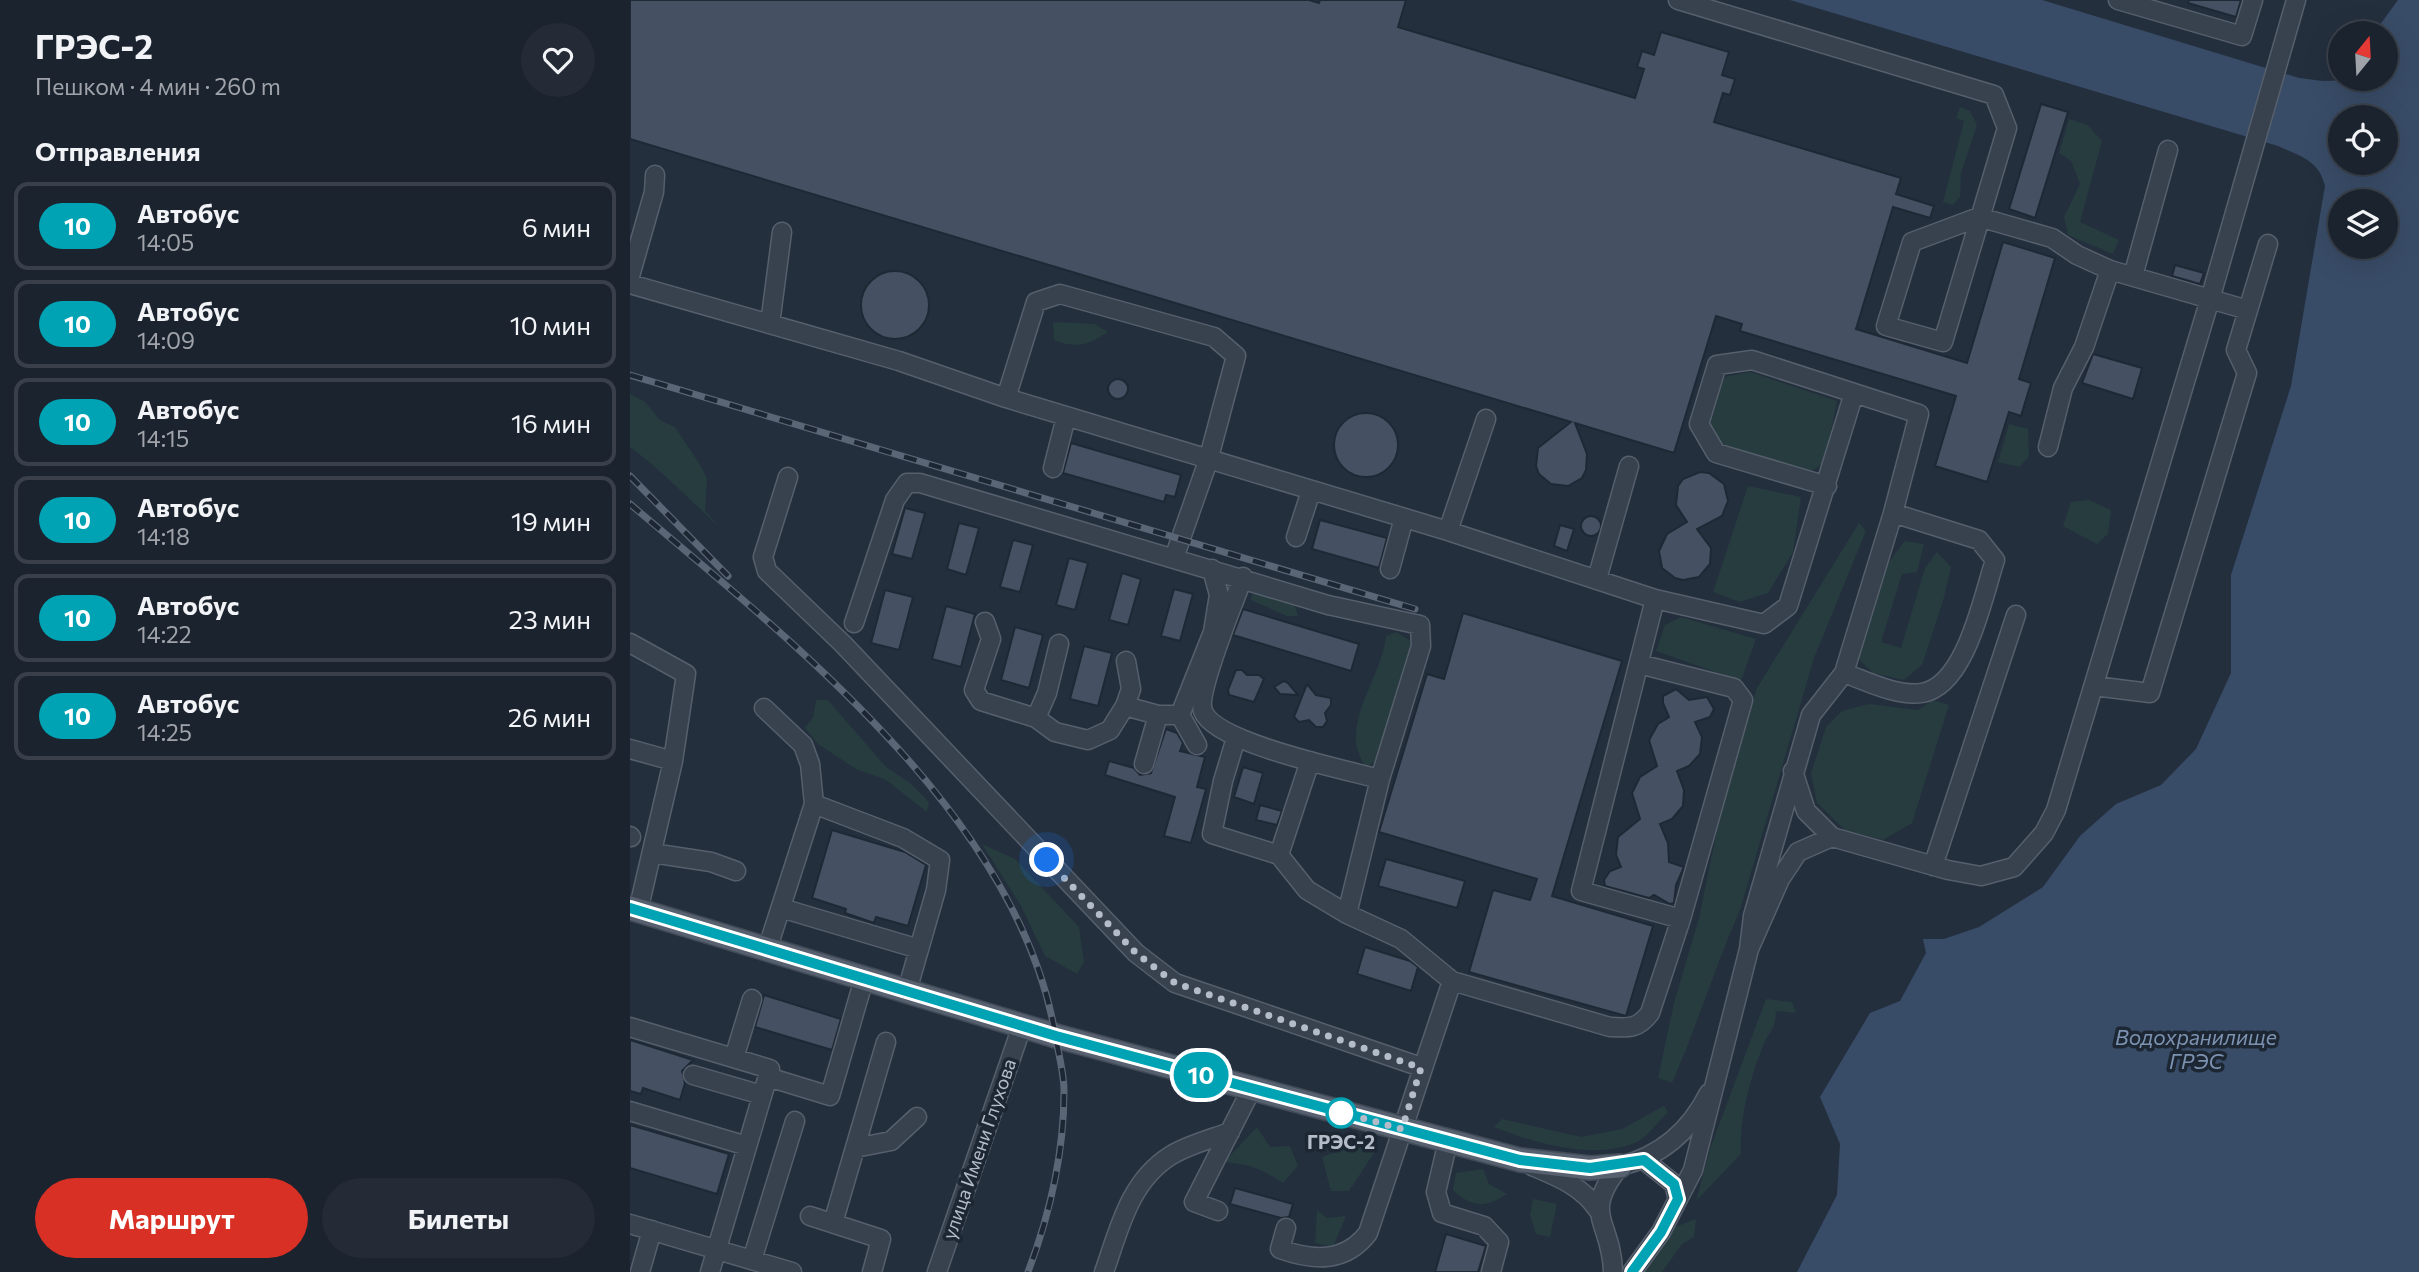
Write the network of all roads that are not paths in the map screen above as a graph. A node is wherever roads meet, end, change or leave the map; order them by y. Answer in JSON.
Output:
{"nodes":[{"id":1,"x":1678,"y":0,"type":"edge"},
{"id":2,"x":2118,"y":0,"type":"edge"},
{"id":3,"x":2253,"y":0,"type":"edge"},
{"id":4,"x":2296,"y":0,"type":"edge"},
{"id":5,"x":2158,"y":5,"type":"edge"},
{"id":6,"x":2168,"y":150,"type":"dead end"},
{"id":7,"x":655,"y":175,"type":"dead end"},
{"id":8,"x":1979,"y":217,"type":"junction"},
{"id":9,"x":782,"y":232,"type":"dead end"},
{"id":10,"x":2268,"y":244,"type":"dead end"},
{"id":11,"x":2110,"y":270,"type":"junction"},
{"id":12,"x":630,"y":276,"type":"edge"},
{"id":13,"x":2133,"y":276,"type":"junction"},
{"id":14,"x":630,"y":284,"type":"edge"},
{"id":15,"x":2210,"y":299,"type":"junction"},
{"id":16,"x":2248,"y":310,"type":"junction"},
{"id":17,"x":770,"y":324,"type":"junction"},
{"id":18,"x":1854,"y":393,"type":"junction"},
{"id":19,"x":1006,"y":398,"type":"junction"},
{"id":20,"x":1066,"y":417,"type":"junction"},
{"id":21,"x":1486,"y":419,"type":"dead end"},
{"id":22,"x":2048,"y":447,"type":"dead end"},
{"id":23,"x":1208,"y":461,"type":"junction"},
{"id":24,"x":1629,"y":466,"type":"dead end"},
{"id":25,"x":1053,"y":468,"type":"dead end"},
{"id":26,"x":788,"y":477,"type":"dead end"},
{"id":27,"x":1827,"y":486,"type":"junction"},
{"id":28,"x":1311,"y":491,"type":"junction"},
{"id":29,"x":1893,"y":513,"type":"junction"},
{"id":30,"x":1404,"y":518,"type":"junction"},
{"id":31,"x":1448,"y":531,"type":"junction"},
{"id":32,"x":1296,"y":537,"type":"dead end"},
{"id":33,"x":1174,"y":558,"type":"junction"},
{"id":34,"x":1212,"y":569,"type":"junction"},
{"id":35,"x":1390,"y":569,"type":"dead end"},
{"id":36,"x":1243,"y":578,"type":"junction"},
{"id":37,"x":1597,"y":579,"type":"junction"},
{"id":38,"x":1655,"y":599,"type":"junction"},
{"id":39,"x":2016,"y":615,"type":"dead end"},
{"id":40,"x":985,"y":622,"type":"dead end"},
{"id":41,"x":853,"y":623,"type":"dead end"},
{"id":42,"x":630,"y":643,"type":"edge"},
{"id":43,"x":1059,"y":644,"type":"dead end"},
{"id":44,"x":1126,"y":661,"type":"dead end"},
{"id":45,"x":1639,"y":664,"type":"junction"},
{"id":46,"x":1843,"y":673,"type":"junction"},
{"id":47,"x":2094,"y":686,"type":"junction"},
{"id":48,"x":1125,"y":706,"type":"junction"},
{"id":49,"x":764,"y":708,"type":"dead end"},
{"id":50,"x":1158,"y":715,"type":"junction"},
{"id":51,"x":1180,"y":715,"type":"junction"},
{"id":52,"x":1035,"y":718,"type":"junction"},
{"id":53,"x":1237,"y":738,"type":"junction"},
{"id":54,"x":1197,"y":745,"type":"dead end"},
{"id":55,"x":630,"y":749,"type":"edge"},
{"id":56,"x":673,"y":761,"type":"junction"},
{"id":57,"x":1310,"y":761,"type":"junction"},
{"id":58,"x":1144,"y":764,"type":"dead end"},
{"id":59,"x":1793,"y":771,"type":"junction"},
{"id":60,"x":1380,"y":779,"type":"junction"},
{"id":61,"x":814,"y":804,"type":"junction"},
{"id":62,"x":1832,"y":837,"type":"junction"},
{"id":63,"x":652,"y":853,"type":"junction"},
{"id":64,"x":1279,"y":855,"type":"junction"},
{"id":65,"x":1933,"y":866,"type":"junction"},
{"id":66,"x":736,"y":871,"type":"dead end"},
{"id":67,"x":781,"y":908,"type":"junction"},
{"id":68,"x":634,"y":909,"type":"edge"},
{"id":69,"x":1347,"y":914,"type":"junction"},
{"id":70,"x":1681,"y":919,"type":"junction"},
{"id":71,"x":919,"y":948,"type":"junction"},
{"id":72,"x":1749,"y":949,"type":"junction"},
{"id":73,"x":767,"y":950,"type":"junction"},
{"id":74,"x":864,"y":979,"type":"junction"},
{"id":75,"x":1452,"y":981,"type":"junction"},
{"id":76,"x":907,"y":991,"type":"junction"},
{"id":77,"x":752,"y":999,"type":"dead end"},
{"id":78,"x":1022,"y":1026,"type":"junction"},
{"id":79,"x":630,"y":1027,"type":"edge"},
{"id":80,"x":886,"y":1042,"type":"dead end"},
{"id":81,"x":726,"y":1055,"type":"junction"},
{"id":82,"x":1421,"y":1068,"type":"junction"},
{"id":83,"x":1720,"y":1071,"type":"junction"},
{"id":84,"x":693,"y":1075,"type":"dead end"},
{"id":85,"x":768,"y":1077,"type":"junction"},
{"id":86,"x":711,"y":1080,"type":"junction"},
{"id":87,"x":1252,"y":1088,"type":"junction"},
{"id":88,"x":762,"y":1095,"type":"junction"},
{"id":89,"x":630,"y":1111,"type":"edge"},
{"id":90,"x":917,"y":1117,"type":"dead end"},
{"id":91,"x":795,"y":1121,"type":"dead end"},
{"id":92,"x":1402,"y":1129,"type":"junction"},
{"id":93,"x":1230,"y":1132,"type":"junction"},
{"id":94,"x":1448,"y":1141,"type":"junction"},
{"id":95,"x":747,"y":1146,"type":"junction"},
{"id":96,"x":855,"y":1148,"type":"junction"},
{"id":97,"x":1520,"y":1160,"type":"junction"},
{"id":98,"x":1644,"y":1160,"type":"junction"},
{"id":99,"x":1620,"y":1166,"type":"junction"},
{"id":100,"x":1678,"y":1199,"type":"junction"},
{"id":101,"x":1598,"y":1210,"type":"junction"},
{"id":102,"x":1218,"y":1211,"type":"dead end"},
{"id":103,"x":810,"y":1216,"type":"dead end"},
{"id":104,"x":833,"y":1223,"type":"junction"},
{"id":105,"x":630,"y":1224,"type":"edge"},
{"id":106,"x":1286,"y":1228,"type":"dead end"},
{"id":107,"x":652,"y":1230,"type":"junction"},
{"id":108,"x":717,"y":1250,"type":"junction"},
{"id":109,"x":752,"y":1260,"type":"junction"},
{"id":110,"x":640,"y":1272,"type":"edge"},
{"id":111,"x":710,"y":1272,"type":"edge"},
{"id":112,"x":792,"y":1272,"type":"edge"},
{"id":113,"x":872,"y":1272,"type":"edge"},
{"id":114,"x":937,"y":1272,"type":"edge"},
{"id":115,"x":1104,"y":1272,"type":"edge"},
{"id":116,"x":1491,"y":1272,"type":"edge"},
{"id":117,"x":1613,"y":1272,"type":"edge"},
{"id":118,"x":1632,"y":1272,"type":"edge"}],
"edges":[{"from":1,"to":8,"type":"street"},
{"from":2,"to":5,"type":"street"},
{"from":3,"to":5,"type":"street"},
{"from":4,"to":15,"type":"street"},
{"from":6,"to":13,"type":"street"},
{"from":7,"to":12,"type":"street"},
{"from":8,"to":8,"type":"street"},
{"from":8,"to":11,"type":"street"},
{"from":9,"to":17,"type":"street"},
{"from":10,"to":16,"type":"street"},
{"from":11,"to":13,"type":"street"},
{"from":11,"to":22,"type":"street"},
{"from":13,"to":15,"type":"street"},
{"from":14,"to":17,"type":"street"},
{"from":15,"to":16,"type":"street"},
{"from":15,"to":47,"type":"street"},
{"from":16,"to":47,"type":"street"},
{"from":17,"to":19,"type":"street"},
{"from":18,"to":27,"type":"street"},
{"from":18,"to":27,"type":"street"},
{"from":18,"to":29,"type":"street"},
{"from":19,"to":20,"type":"street"},
{"from":19,"to":23,"type":"street"},
{"from":20,"to":23,"type":"street"},
{"from":20,"to":25,"type":"street"},
{"from":21,"to":31,"type":"street"},
{"from":23,"to":28,"type":"street"},
{"from":23,"to":33,"type":"street"},
{"from":24,"to":37,"type":"street"},
{"from":26,"to":82,"type":"street"},
{"from":27,"to":38,"type":"street"},
{"from":28,"to":30,"type":"street"},
{"from":28,"to":32,"type":"street"},
{"from":29,"to":46,"type":"street"},
{"from":29,"to":46,"type":"street"},
{"from":30,"to":31,"type":"street"},
{"from":30,"to":35,"type":"street"},
{"from":31,"to":37,"type":"street"},
{"from":33,"to":34,"type":"street"},
{"from":33,"to":41,"type":"street"},
{"from":34,"to":36,"type":"street"},
{"from":34,"to":51,"type":"street"},
{"from":36,"to":53,"type":"street"},
{"from":36,"to":60,"type":"street"},
{"from":37,"to":38,"type":"street"},
{"from":38,"to":45,"type":"street"},
{"from":39,"to":65,"type":"street"},
{"from":40,"to":52,"type":"street"},
{"from":42,"to":56,"type":"street"},
{"from":43,"to":52,"type":"street"},
{"from":44,"to":48,"type":"street"},
{"from":45,"to":70,"type":"street"},
{"from":45,"to":70,"type":"street"},
{"from":46,"to":59,"type":"street"},
{"from":47,"to":65,"type":"street"},
{"from":48,"to":50,"type":"street"},
{"from":48,"to":52,"type":"street"},
{"from":49,"to":61,"type":"street"},
{"from":50,"to":51,"type":"street"},
{"from":50,"to":58,"type":"street"},
{"from":51,"to":54,"type":"street"},
{"from":53,"to":57,"type":"street"},
{"from":53,"to":64,"type":"street"},
{"from":55,"to":56,"type":"street"},
{"from":56,"to":63,"type":"street"},
{"from":57,"to":60,"type":"street"},
{"from":57,"to":64,"type":"street"},
{"from":59,"to":62,"type":"street"},
{"from":59,"to":72,"type":"street"},
{"from":60,"to":69,"type":"street"},
{"from":61,"to":67,"type":"street"},
{"from":61,"to":71,"type":"street"},
{"from":62,"to":65,"type":"street"},
{"from":62,"to":72,"type":"street"},
{"from":63,"to":66,"type":"street"},
{"from":63,"to":68,"type":"street"},
{"from":64,"to":69,"type":"street"},
{"from":67,"to":71,"type":"street"},
{"from":67,"to":73,"type":"street"},
{"from":68,"to":73,"type":"main road"},
{"from":69,"to":75,"type":"street"},
{"from":70,"to":75,"type":"street"},
{"from":71,"to":76,"type":"street"},
{"from":72,"to":83,"type":"street"},
{"from":73,"to":74,"type":"main road"},
{"from":74,"to":76,"type":"main road"},
{"from":74,"to":85,"type":"street"},
{"from":75,"to":82,"type":"street"},
{"from":76,"to":78,"type":"main road"},
{"from":77,"to":81,"type":"street"},
{"from":78,"to":87,"type":"main road"},
{"from":78,"to":114,"type":"street","name":"улица Имени Глухова"},
{"from":79,"to":81,"type":"street"},
{"from":80,"to":96,"type":"street"},
{"from":81,"to":85,"type":"street"},
{"from":81,"to":86,"type":"street"},
{"from":82,"to":92,"type":"street"},
{"from":83,"to":98,"type":"street"},
{"from":83,"to":100,"type":"street"},
{"from":84,"to":86,"type":"street"},
{"from":85,"to":88,"type":"street"},
{"from":86,"to":88,"type":"street"},
{"from":87,"to":92,"type":"main road"},
{"from":87,"to":93,"type":"street"},
{"from":88,"to":95,"type":"street"},
{"from":89,"to":95,"type":"street"},
{"from":90,"to":96,"type":"street"},
{"from":91,"to":109,"type":"street"},
{"from":92,"to":94,"type":"main road"},
{"from":92,"to":106,"type":"street"},
{"from":93,"to":102,"type":"street"},
{"from":93,"to":115,"type":"street"},
{"from":94,"to":97,"type":"main road"},
{"from":94,"to":116,"type":"street"},
{"from":95,"to":108,"type":"street"},
{"from":96,"to":104,"type":"street"},
{"from":97,"to":99,"type":"main road"},
{"from":97,"to":101,"type":"street"},
{"from":98,"to":99,"type":"street"},
{"from":98,"to":100,"type":"street"},
{"from":99,"to":101,"type":"street"},
{"from":100,"to":118,"type":"street"},
{"from":101,"to":117,"type":"street"},
{"from":103,"to":104,"type":"street"},
{"from":104,"to":113,"type":"street"},
{"from":105,"to":107,"type":"street"},
{"from":107,"to":108,"type":"street"},
{"from":107,"to":110,"type":"street"},
{"from":108,"to":109,"type":"street"},
{"from":108,"to":111,"type":"street"},
{"from":109,"to":112,"type":"street"}]}
